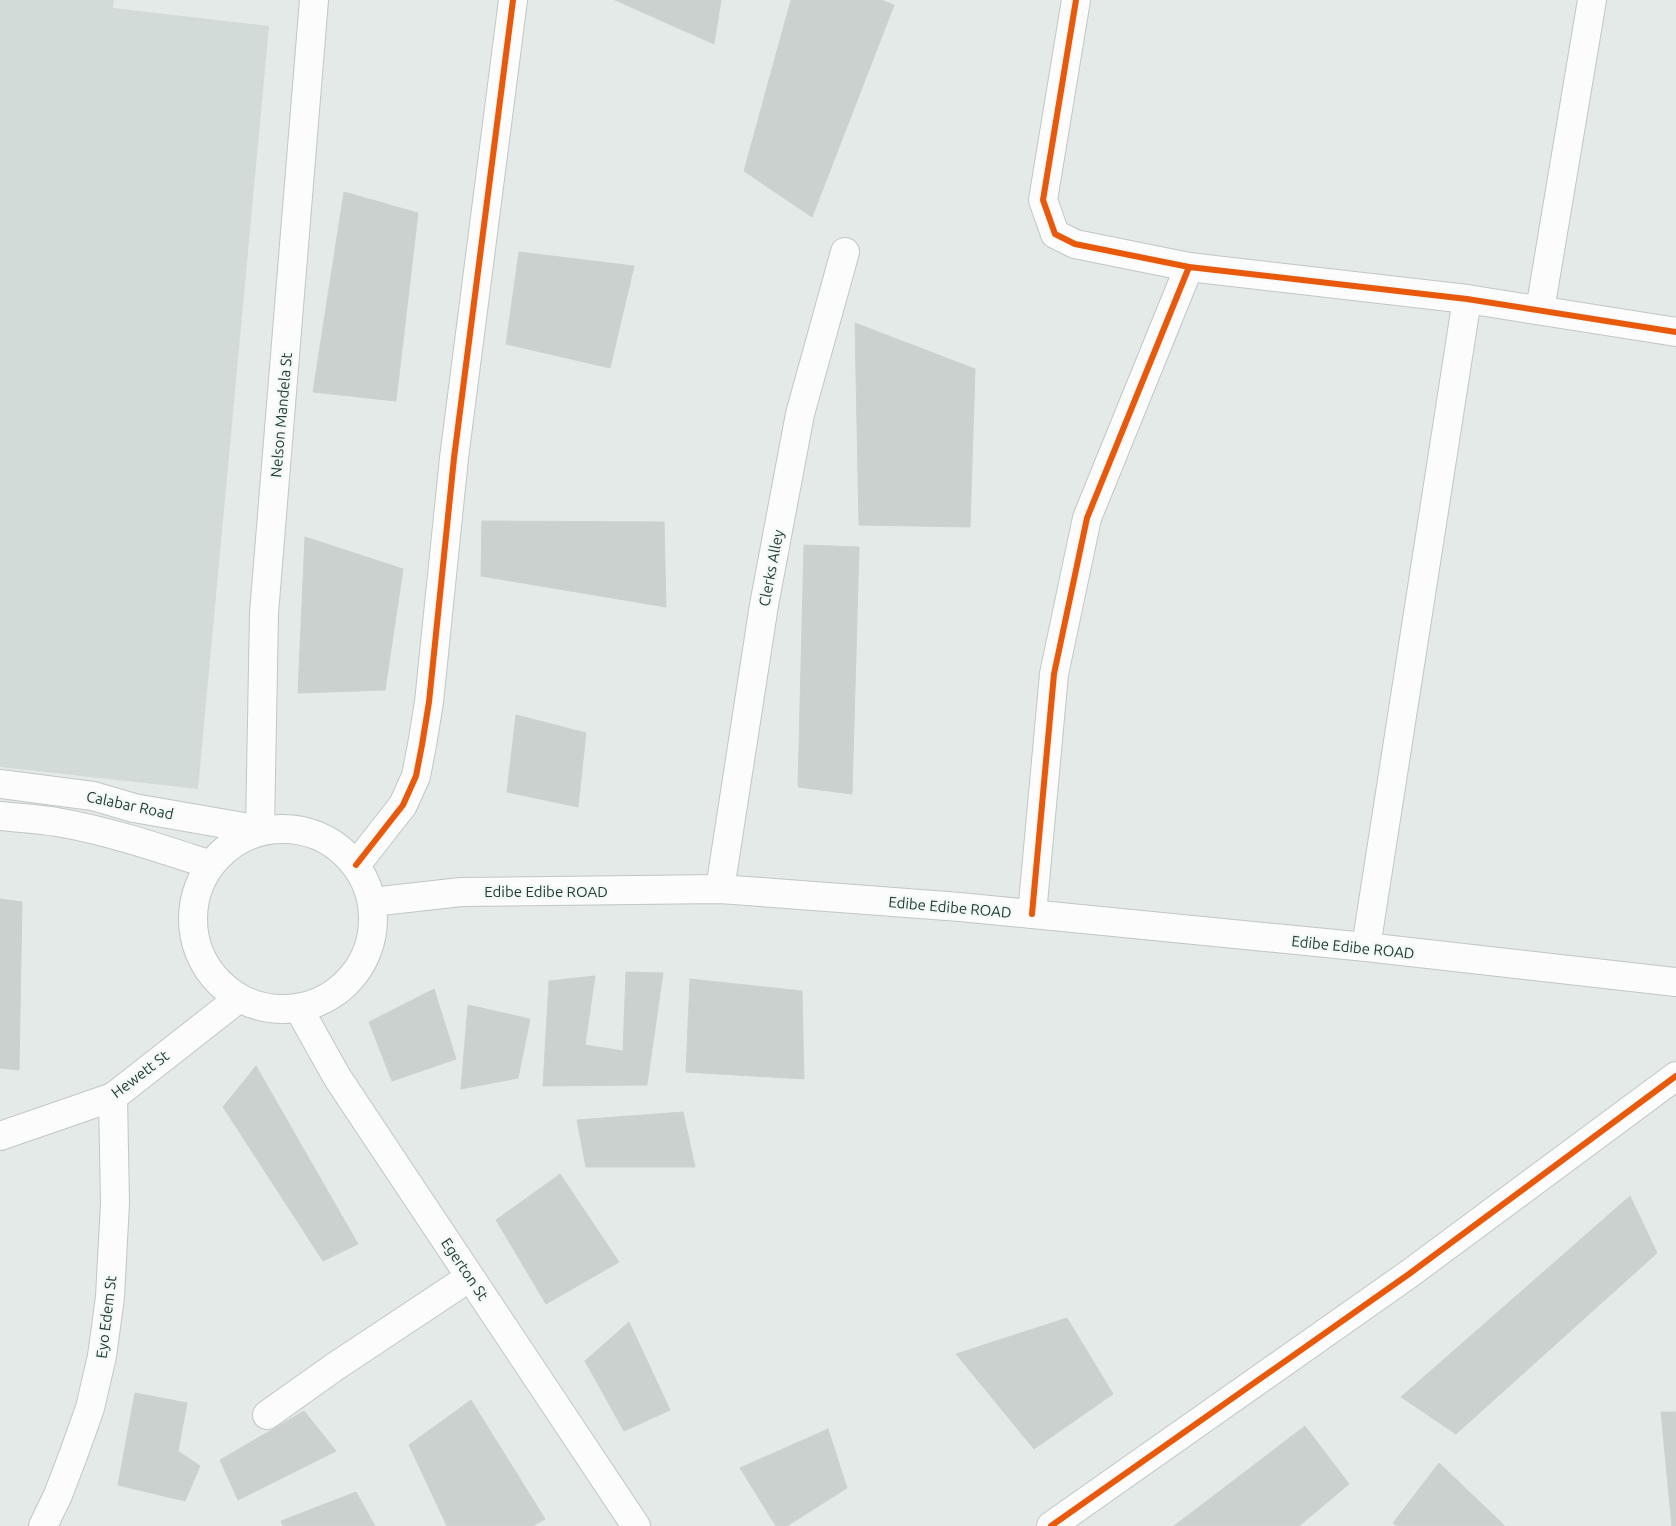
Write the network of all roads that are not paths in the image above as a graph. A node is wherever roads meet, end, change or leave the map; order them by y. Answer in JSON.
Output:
{"nodes":[{"id":1,"x":314,"y":0,"type":"edge"},
{"id":2,"x":513,"y":0,"type":"edge"},
{"id":3,"x":1076,"y":0,"type":"edge"},
{"id":4,"x":1592,"y":0,"type":"edge"},
{"id":5,"x":845,"y":252,"type":"dead end"},
{"id":6,"x":1189,"y":267,"type":"junction"},
{"id":7,"x":1467,"y":299,"type":"junction"},
{"id":8,"x":1540,"y":310,"type":"junction"},
{"id":9,"x":1676,"y":332,"type":"edge"},
{"id":10,"x":0,"y":784,"type":"edge"},
{"id":11,"x":0,"y":816,"type":"edge"},
{"id":12,"x":260,"y":830,"type":"junction"},
{"id":13,"x":208,"y":864,"type":"junction"},
{"id":14,"x":356,"y":865,"type":"junction"},
{"id":15,"x":720,"y":890,"type":"junction"},
{"id":16,"x":372,"y":902,"type":"junction"},
{"id":17,"x":1032,"y":914,"type":"junction"},
{"id":18,"x":1366,"y":948,"type":"junction"},
{"id":19,"x":1676,"y":982,"type":"edge"},
{"id":20,"x":238,"y":999,"type":"junction"},
{"id":21,"x":299,"y":1009,"type":"junction"},
{"id":22,"x":1676,"y":1076,"type":"edge"},
{"id":23,"x":113,"y":1097,"type":"junction"},
{"id":24,"x":0,"y":1136,"type":"edge"},
{"id":25,"x":470,"y":1277,"type":"junction"},
{"id":26,"x":267,"y":1415,"type":"dead end"},
{"id":27,"x":43,"y":1526,"type":"edge"},
{"id":28,"x":636,"y":1526,"type":"edge"},
{"id":29,"x":1051,"y":1526,"type":"edge"}],
"edges":[{"from":1,"to":12,"type":"street","name":"Nelson Mandela St"},
{"from":2,"to":14,"type":"street"},
{"from":3,"to":6,"type":"street"},
{"from":4,"to":8,"type":"street"},
{"from":5,"to":15,"type":"street","name":"Clerks Alley"},
{"from":6,"to":7,"type":"street"},
{"from":6,"to":17,"type":"street"},
{"from":7,"to":8,"type":"street"},
{"from":7,"to":18,"type":"street"},
{"from":8,"to":9,"type":"street"},
{"from":10,"to":12,"type":"street","name":"Calabar Road"},
{"from":11,"to":13,"type":"street"},
{"from":12,"to":13,"type":"street"},
{"from":12,"to":14,"type":"street"},
{"from":13,"to":20,"type":"street"},
{"from":14,"to":16,"type":"street"},
{"from":15,"to":16,"type":"street","name":"Edibe Edibe ROAD"},
{"from":15,"to":17,"type":"street","name":"Edibe Edibe ROAD"},
{"from":16,"to":21,"type":"street"},
{"from":17,"to":18,"type":"street","name":"Edibe Edibe ROAD"},
{"from":18,"to":19,"type":"street","name":"Edibe Edibe ROAD"},
{"from":20,"to":21,"type":"street"},
{"from":20,"to":23,"type":"street","name":"Hewett St"},
{"from":21,"to":25,"type":"street","name":"Egerton St"},
{"from":22,"to":29,"type":"street"},
{"from":23,"to":24,"type":"street","name":"Hewett St"},
{"from":23,"to":27,"type":"street","name":"Eyo Edem St"},
{"from":25,"to":26,"type":"street"},
{"from":25,"to":28,"type":"street","name":"Egerton St"}]}
